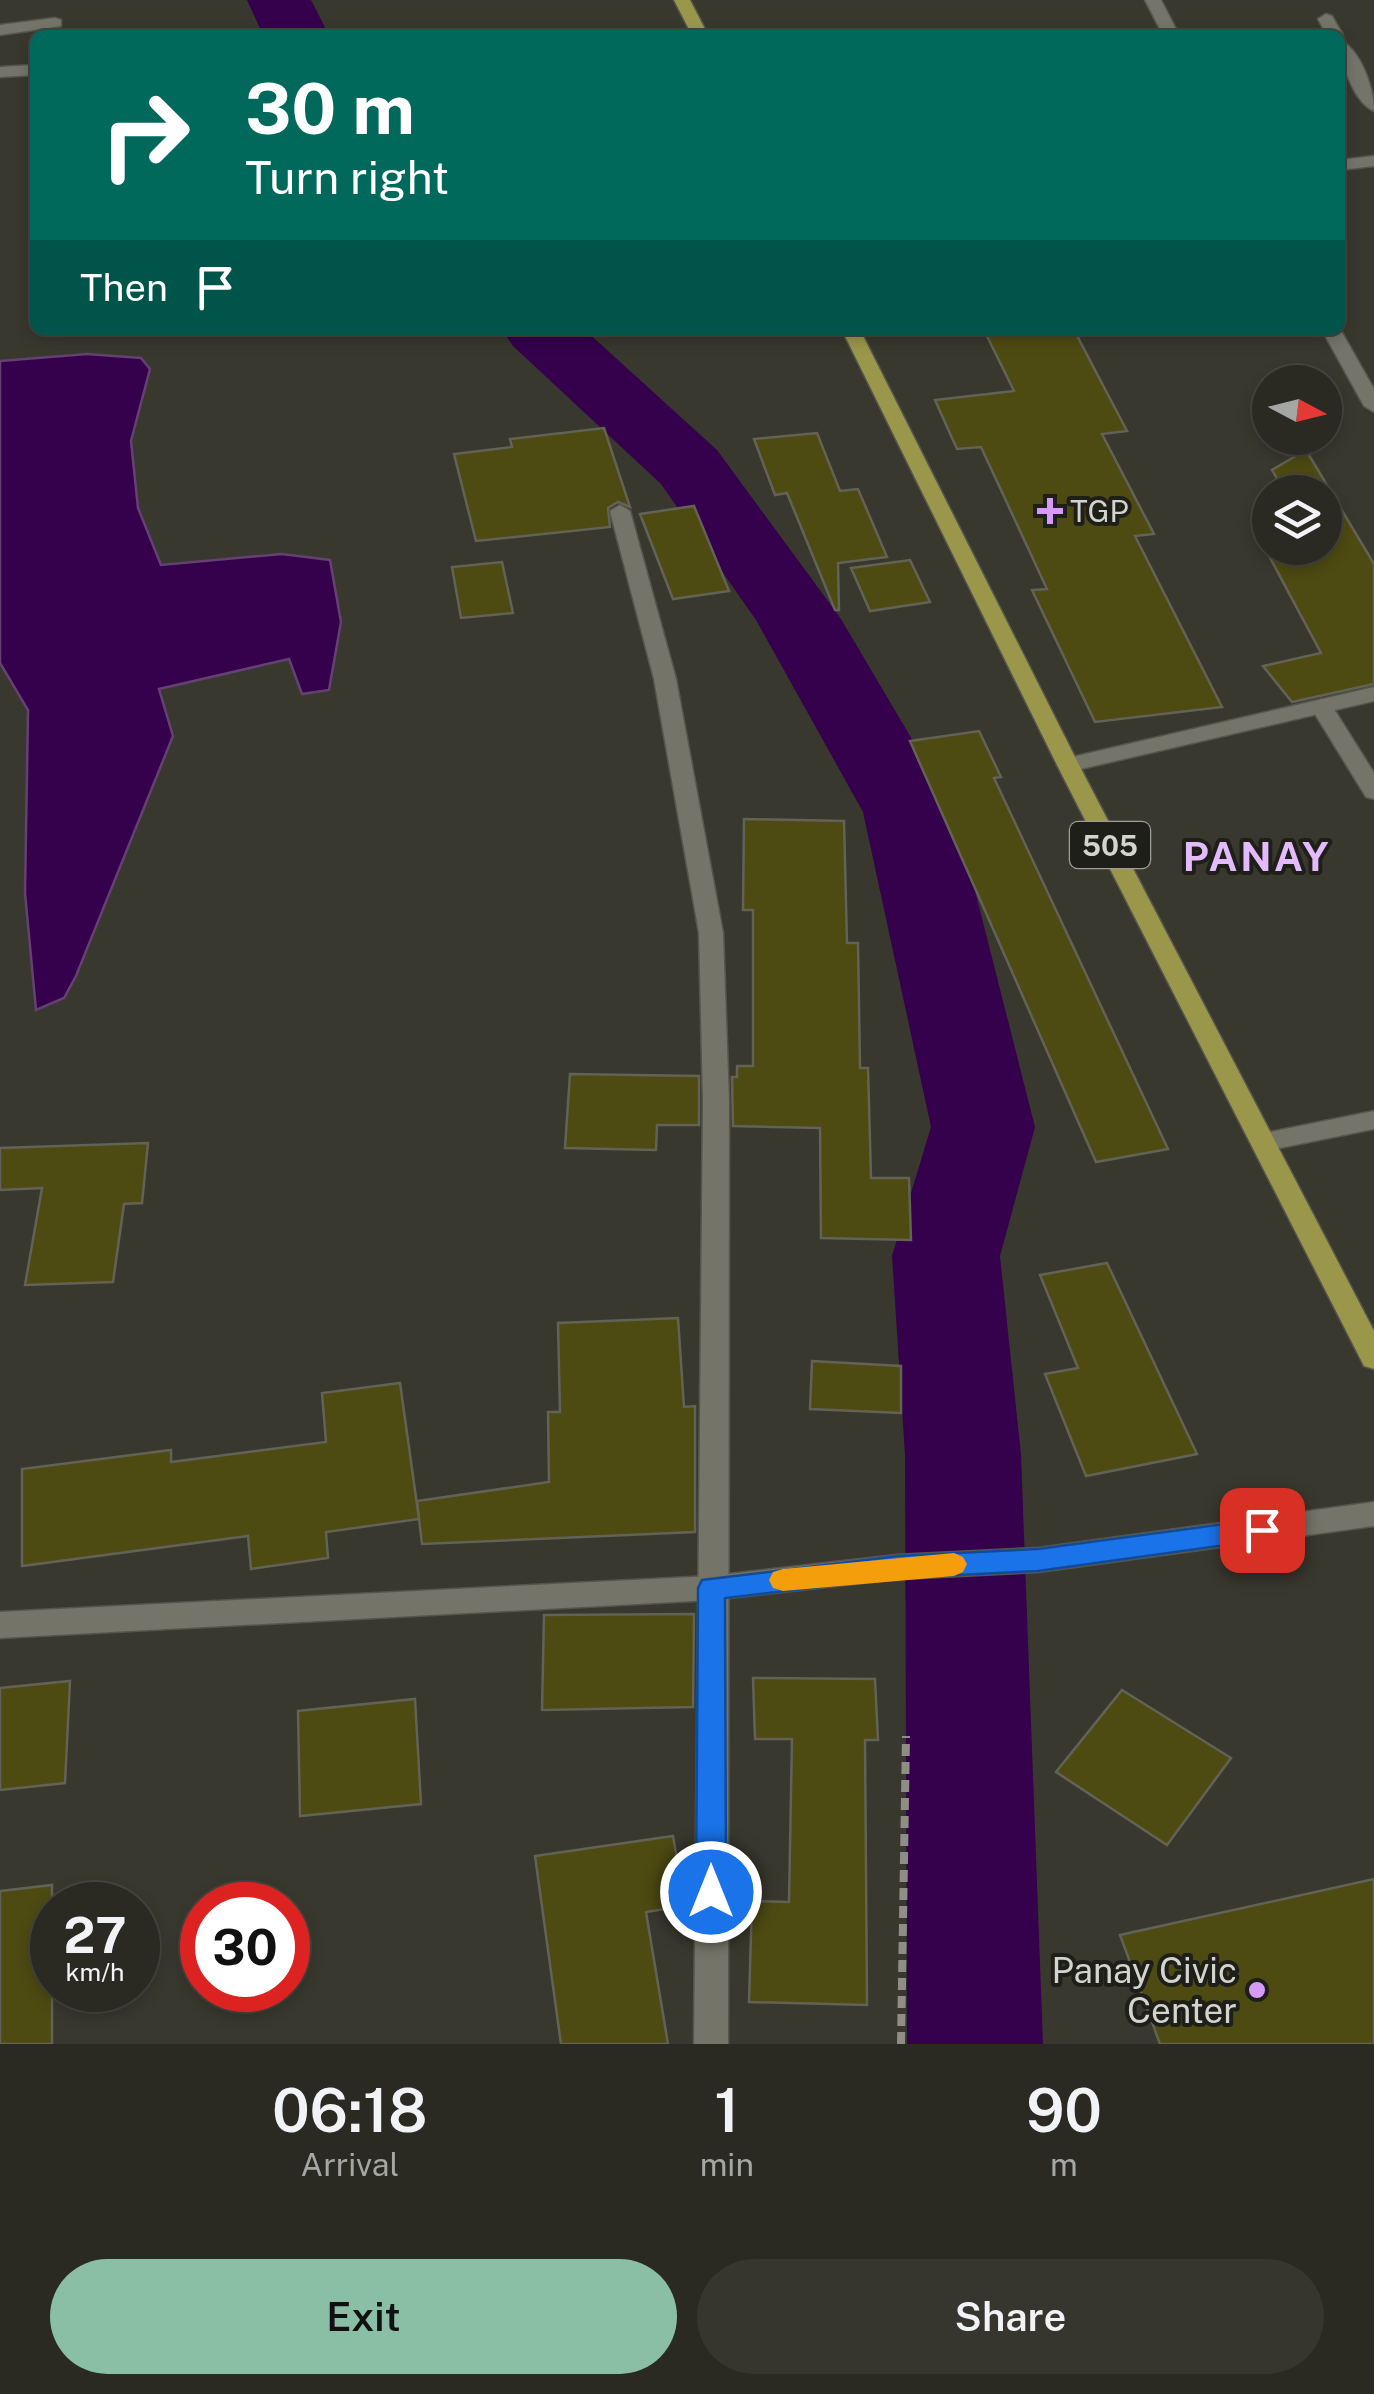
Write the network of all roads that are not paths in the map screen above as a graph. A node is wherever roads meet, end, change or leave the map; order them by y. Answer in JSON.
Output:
{"nodes":[{"id":1,"x":682,"y":0,"type":"edge"},
{"id":2,"x":1153,"y":0,"type":"edge"},
{"id":3,"x":55,"y":23,"type":"dead end"},
{"id":4,"x":0,"y":30,"type":"edge"},
{"id":5,"x":697,"y":30,"type":"edge"},
{"id":6,"x":1168,"y":30,"type":"edge"},
{"id":7,"x":1345,"y":54,"type":"edge"},
{"id":8,"x":30,"y":70,"type":"edge"},
{"id":9,"x":0,"y":72,"type":"edge"},
{"id":10,"x":1374,"y":106,"type":"edge"},
{"id":11,"x":1374,"y":160,"type":"edge"},
{"id":12,"x":1345,"y":164,"type":"edge"},
{"id":13,"x":853,"y":335,"type":"edge"},
{"id":14,"x":1334,"y":335,"type":"edge"},
{"id":15,"x":1374,"y":406,"type":"edge"},
{"id":16,"x":620,"y":511,"type":"dead end"},
{"id":17,"x":1374,"y":694,"type":"edge"},
{"id":18,"x":1321,"y":706,"type":"junction"},
{"id":19,"x":1068,"y":765,"type":"junction"},
{"id":20,"x":1374,"y":792,"type":"edge"},
{"id":21,"x":1374,"y":1120,"type":"edge"},
{"id":22,"x":1264,"y":1142,"type":"junction"},
{"id":23,"x":1374,"y":1358,"type":"edge"},
{"id":24,"x":1374,"y":1514,"type":"edge"},
{"id":25,"x":712,"y":1588,"type":"junction"},
{"id":26,"x":0,"y":1625,"type":"edge"},
{"id":27,"x":711,"y":2044,"type":"edge"}],
"edges":[{"from":1,"to":5,"type":"main road"},
{"from":2,"to":6,"type":"street"},
{"from":3,"to":4,"type":"street"},
{"from":7,"to":10,"type":"street"},
{"from":8,"to":9,"type":"street"},
{"from":11,"to":12,"type":"street"},
{"from":13,"to":19,"type":"main road","number":"505"},
{"from":14,"to":15,"type":"street"},
{"from":16,"to":25,"type":"street"},
{"from":17,"to":18,"type":"street"},
{"from":18,"to":19,"type":"street"},
{"from":18,"to":20,"type":"street"},
{"from":19,"to":22,"type":"main road","number":"505"},
{"from":21,"to":22,"type":"street"},
{"from":22,"to":23,"type":"main road","number":"505"},
{"from":24,"to":25,"type":"street"},
{"from":25,"to":26,"type":"street"},
{"from":25,"to":27,"type":"street"}]}
